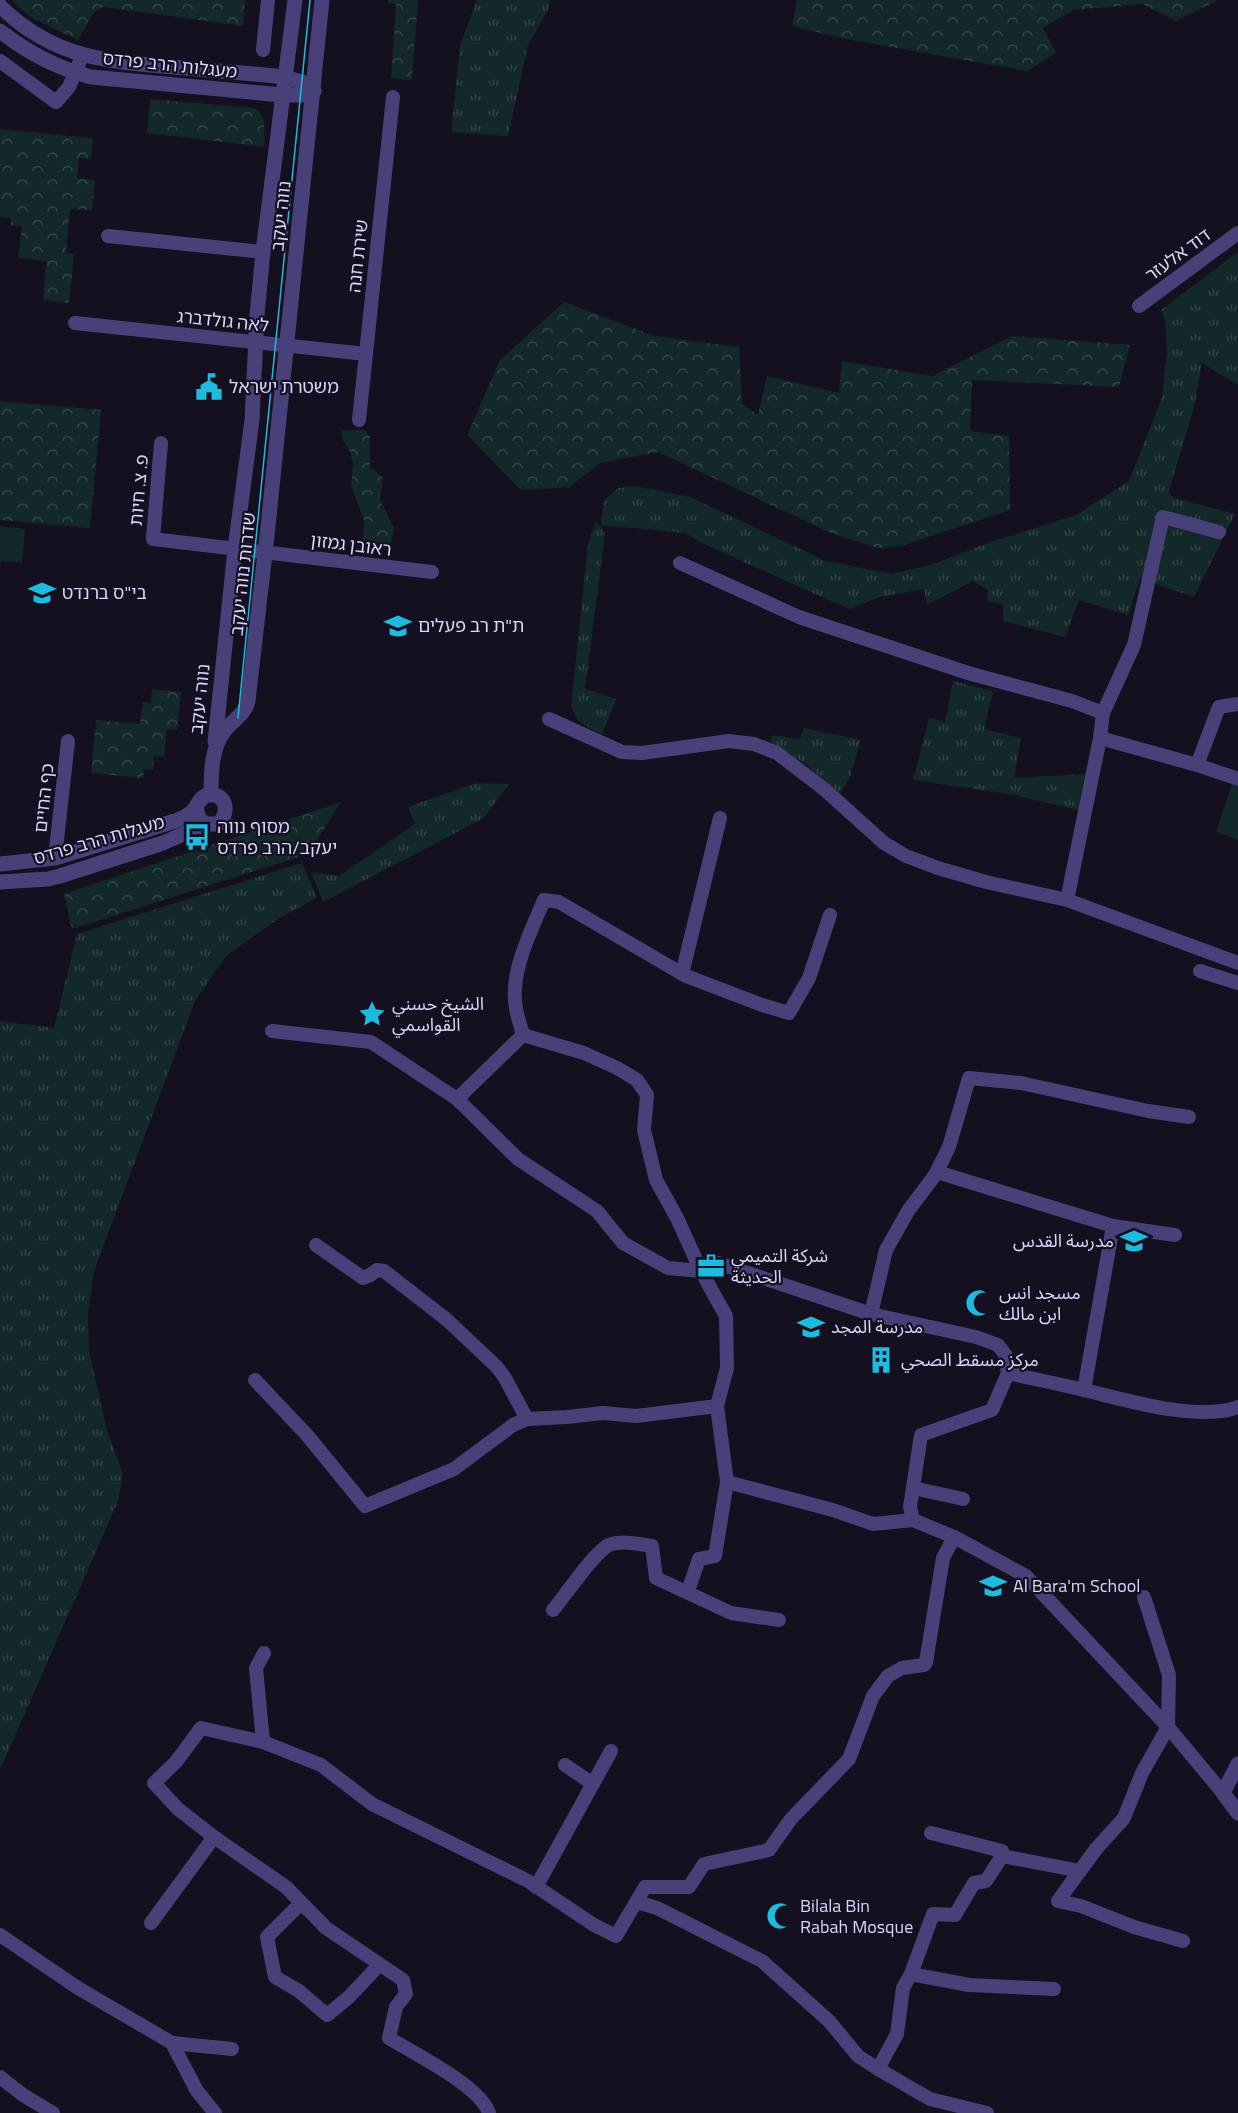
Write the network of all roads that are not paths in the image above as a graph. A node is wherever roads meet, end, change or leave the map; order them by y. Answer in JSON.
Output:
{"nodes":[{"id":1,"x":268,"y":0,"type":"edge"},
{"id":2,"x":294,"y":0,"type":"edge"},
{"id":3,"x":322,"y":0,"type":"edge"},
{"id":4,"x":0,"y":6,"type":"edge"},
{"id":5,"x":0,"y":31,"type":"edge"},
{"id":6,"x":263,"y":50,"type":"dead end"},
{"id":7,"x":82,"y":56,"type":"junction"},
{"id":8,"x":0,"y":61,"type":"edge"},
{"id":9,"x":76,"y":73,"type":"junction"},
{"id":10,"x":284,"y":77,"type":"junction"},
{"id":11,"x":314,"y":91,"type":"junction"},
{"id":12,"x":282,"y":95,"type":"junction"},
{"id":13,"x":393,"y":97,"type":"dead end"},
{"id":14,"x":1238,"y":233,"type":"edge"},
{"id":15,"x":108,"y":236,"type":"dead end"},
{"id":16,"x":263,"y":252,"type":"junction"},
{"id":17,"x":1139,"y":306,"type":"dead end"},
{"id":18,"x":75,"y":323,"type":"dead end"},
{"id":19,"x":256,"y":343,"type":"junction"},
{"id":20,"x":287,"y":346,"type":"junction"},
{"id":21,"x":366,"y":354,"type":"junction"},
{"id":22,"x":359,"y":420,"type":"dead end"},
{"id":23,"x":161,"y":443,"type":"dead end"},
{"id":24,"x":240,"y":509,"type":"joint"},
{"id":25,"x":1220,"y":532,"type":"dead end"},
{"id":26,"x":153,"y":539,"type":"joint"},
{"id":27,"x":235,"y":549,"type":"junction"},
{"id":28,"x":265,"y":552,"type":"junction"},
{"id":29,"x":680,"y":563,"type":"dead end"},
{"id":30,"x":432,"y":572,"type":"dead end"},
{"id":31,"x":1238,"y":704,"type":"edge"},
{"id":32,"x":1103,"y":713,"type":"junction"},
{"id":33,"x":549,"y":719,"type":"dead end"},
{"id":34,"x":1100,"y":738,"type":"junction"},
{"id":35,"x":68,"y":741,"type":"dead end"},
{"id":36,"x":214,"y":751,"type":"junction"},
{"id":37,"x":1197,"y":765,"type":"junction"},
{"id":38,"x":1238,"y":779,"type":"edge"},
{"id":39,"x":211,"y":795,"type":"junction"},
{"id":40,"x":196,"y":807,"type":"junction"},
{"id":41,"x":720,"y":818,"type":"dead end"},
{"id":42,"x":206,"y":824,"type":"junction"},
{"id":43,"x":55,"y":858,"type":"junction"},
{"id":44,"x":0,"y":864,"type":"edge"},
{"id":45,"x":0,"y":882,"type":"edge"},
{"id":46,"x":1067,"y":900,"type":"junction"},
{"id":47,"x":830,"y":915,"type":"dead end"},
{"id":48,"x":1238,"y":963,"type":"edge"},
{"id":49,"x":1200,"y":971,"type":"dead end"},
{"id":50,"x":682,"y":974,"type":"junction"},
{"id":51,"x":1238,"y":983,"type":"edge"},
{"id":52,"x":272,"y":1031,"type":"dead end"},
{"id":53,"x":523,"y":1035,"type":"junction"},
{"id":54,"x":457,"y":1099,"type":"junction"},
{"id":55,"x":1189,"y":1117,"type":"dead end"},
{"id":56,"x":937,"y":1172,"type":"junction"},
{"id":57,"x":1113,"y":1226,"type":"junction"},
{"id":58,"x":1175,"y":1235,"type":"dead end"},
{"id":59,"x":316,"y":1245,"type":"dead end"},
{"id":60,"x":701,"y":1271,"type":"junction"},
{"id":61,"x":871,"y":1314,"type":"junction"},
{"id":62,"x":1008,"y":1373,"type":"junction"},
{"id":63,"x":255,"y":1380,"type":"dead end"},
{"id":64,"x":1084,"y":1390,"type":"junction"},
{"id":65,"x":717,"y":1406,"type":"junction"},
{"id":66,"x":1238,"y":1407,"type":"edge"},
{"id":67,"x":527,"y":1419,"type":"junction"},
{"id":68,"x":727,"y":1482,"type":"junction"},
{"id":69,"x":913,"y":1488,"type":"junction"},
{"id":70,"x":963,"y":1499,"type":"dead end"},
{"id":71,"x":913,"y":1520,"type":"junction"},
{"id":72,"x":954,"y":1537,"type":"junction"},
{"id":73,"x":688,"y":1591,"type":"junction"},
{"id":74,"x":1144,"y":1597,"type":"dead end"},
{"id":75,"x":554,"y":1610,"type":"dead end"},
{"id":76,"x":779,"y":1620,"type":"dead end"},
{"id":77,"x":264,"y":1653,"type":"dead end"},
{"id":78,"x":1168,"y":1727,"type":"junction"},
{"id":79,"x":262,"y":1742,"type":"junction"},
{"id":80,"x":611,"y":1751,"type":"dead end"},
{"id":81,"x":1238,"y":1764,"type":"edge"},
{"id":82,"x":565,"y":1765,"type":"dead end"},
{"id":83,"x":593,"y":1784,"type":"junction"},
{"id":84,"x":1223,"y":1793,"type":"junction"},
{"id":85,"x":1238,"y":1813,"type":"edge"},
{"id":86,"x":931,"y":1833,"type":"dead end"},
{"id":87,"x":214,"y":1837,"type":"junction"},
{"id":88,"x":1002,"y":1856,"type":"junction"},
{"id":89,"x":1080,"y":1871,"type":"junction"},
{"id":90,"x":536,"y":1887,"type":"junction"},
{"id":91,"x":637,"y":1902,"type":"junction"},
{"id":92,"x":301,"y":1903,"type":"junction"},
{"id":93,"x":152,"y":1923,"type":"dead end"},
{"id":94,"x":0,"y":1935,"type":"edge"},
{"id":95,"x":1183,"y":1941,"type":"dead end"},
{"id":96,"x":379,"y":1965,"type":"junction"},
{"id":97,"x":911,"y":1974,"type":"junction"},
{"id":98,"x":1054,"y":1989,"type":"dead end"},
{"id":99,"x":172,"y":2043,"type":"junction"},
{"id":100,"x":232,"y":2049,"type":"dead end"},
{"id":101,"x":878,"y":2069,"type":"junction"},
{"id":102,"x":0,"y":2077,"type":"edge"},
{"id":103,"x":53,"y":2113,"type":"edge"},
{"id":104,"x":214,"y":2113,"type":"edge"},
{"id":105,"x":489,"y":2113,"type":"edge"},
{"id":106,"x":987,"y":2113,"type":"edge"}],
"edges":[{"from":1,"to":6,"type":"street"},
{"from":2,"to":10,"type":"street"},
{"from":3,"to":11,"type":"street"},
{"from":4,"to":7,"type":"street","name":"מעגלות הרב פרדס"},
{"from":5,"to":9,"type":"street","name":"מעגלות הרב פרדס"},
{"from":7,"to":9,"type":"street"},
{"from":7,"to":10,"type":"street","name":"מעגלות הרב פרדס"},
{"from":8,"to":9,"type":"street"},
{"from":9,"to":12,"type":"street","name":"מעגלות הרב פרדס"},
{"from":10,"to":11,"type":"street"},
{"from":10,"to":12,"type":"street"},
{"from":11,"to":12,"type":"street","name":"מעגלות הרב פרדס"},
{"from":11,"to":20,"type":"street","name":"נווה יעקב"},
{"from":12,"to":16,"type":"street"},
{"from":13,"to":21,"type":"street","name":"שירת חנה"},
{"from":14,"to":17,"type":"street","name":"דוד אלעזר"},
{"from":15,"to":16,"type":"street"},
{"from":16,"to":19,"type":"street","name":"נווה יעקב"},
{"from":18,"to":19,"type":"street","name":"לאה גולדברג"},
{"from":19,"to":20,"type":"street","name":"לאה גולדברג"},
{"from":19,"to":24,"type":"street","name":"שדרות נווה יעקב"},
{"from":20,"to":21,"type":"street","name":"לאה גולדברג"},
{"from":20,"to":28,"type":"street","name":"שדרות נווה יעקב"},
{"from":21,"to":22,"type":"street","name":"שירת חנה"},
{"from":23,"to":26,"type":"street","name":"פ. צ. חיות"},
{"from":24,"to":27,"type":"street","name":"נווה יעקב"},
{"from":25,"to":32,"type":"street"},
{"from":26,"to":27,"type":"street","name":"ראובן גמזון"},
{"from":27,"to":28,"type":"street","name":"ראובן גמזון"},
{"from":27,"to":36,"type":"street","name":"נווה יעקב"},
{"from":28,"to":30,"type":"street","name":"ראובן גמזון"},
{"from":28,"to":36,"type":"street","name":"שדרות נווה יעקב"},
{"from":29,"to":32,"type":"street"},
{"from":31,"to":37,"type":"street"},
{"from":32,"to":34,"type":"street"},
{"from":33,"to":46,"type":"street"},
{"from":34,"to":37,"type":"street"},
{"from":34,"to":46,"type":"street"},
{"from":35,"to":43,"type":"street","name":"כף החיים"},
{"from":36,"to":39,"type":"street","name":"שדרות נווה יעקב"},
{"from":37,"to":38,"type":"street"},
{"from":39,"to":40,"type":"street"},
{"from":39,"to":42,"type":"street"},
{"from":40,"to":42,"type":"street"},
{"from":40,"to":43,"type":"street","name":"מעגלות הרב פרדס"},
{"from":41,"to":50,"type":"street"},
{"from":42,"to":45,"type":"street","name":"מעגלות הרב פרדס"},
{"from":43,"to":44,"type":"street","name":"מעגלות הרב פרדס"},
{"from":46,"to":48,"type":"street"},
{"from":47,"to":50,"type":"street"},
{"from":49,"to":51,"type":"street"},
{"from":50,"to":53,"type":"street"},
{"from":52,"to":54,"type":"street"},
{"from":53,"to":54,"type":"street"},
{"from":53,"to":60,"type":"street"},
{"from":54,"to":60,"type":"street"},
{"from":55,"to":56,"type":"street"},
{"from":56,"to":57,"type":"street"},
{"from":56,"to":61,"type":"street"},
{"from":57,"to":58,"type":"street"},
{"from":57,"to":64,"type":"street"},
{"from":59,"to":67,"type":"street"},
{"from":60,"to":61,"type":"street"},
{"from":60,"to":65,"type":"street"},
{"from":61,"to":62,"type":"street"},
{"from":62,"to":64,"type":"street"},
{"from":62,"to":69,"type":"street"},
{"from":63,"to":67,"type":"street"},
{"from":64,"to":66,"type":"street"},
{"from":65,"to":67,"type":"street"},
{"from":65,"to":68,"type":"street"},
{"from":68,"to":71,"type":"street"},
{"from":68,"to":73,"type":"street"},
{"from":69,"to":70,"type":"street"},
{"from":69,"to":71,"type":"street"},
{"from":71,"to":72,"type":"street"},
{"from":72,"to":78,"type":"street"},
{"from":72,"to":91,"type":"street"},
{"from":73,"to":75,"type":"street"},
{"from":73,"to":76,"type":"street"},
{"from":74,"to":78,"type":"street"},
{"from":77,"to":79,"type":"street"},
{"from":78,"to":84,"type":"street"},
{"from":78,"to":89,"type":"street"},
{"from":79,"to":87,"type":"street"},
{"from":79,"to":90,"type":"street"},
{"from":80,"to":83,"type":"street"},
{"from":81,"to":84,"type":"street"},
{"from":82,"to":83,"type":"street"},
{"from":83,"to":90,"type":"street"},
{"from":84,"to":85,"type":"street"},
{"from":86,"to":88,"type":"street"},
{"from":87,"to":92,"type":"street"},
{"from":87,"to":93,"type":"street"},
{"from":88,"to":89,"type":"street"},
{"from":88,"to":97,"type":"street"},
{"from":89,"to":95,"type":"street"},
{"from":90,"to":91,"type":"street"},
{"from":91,"to":101,"type":"street"},
{"from":92,"to":96,"type":"street"},
{"from":92,"to":96,"type":"street"},
{"from":94,"to":99,"type":"street"},
{"from":96,"to":105,"type":"street"},
{"from":97,"to":98,"type":"street"},
{"from":97,"to":101,"type":"street"},
{"from":99,"to":100,"type":"street"},
{"from":99,"to":104,"type":"street"},
{"from":101,"to":106,"type":"street"},
{"from":102,"to":103,"type":"street"}]}
